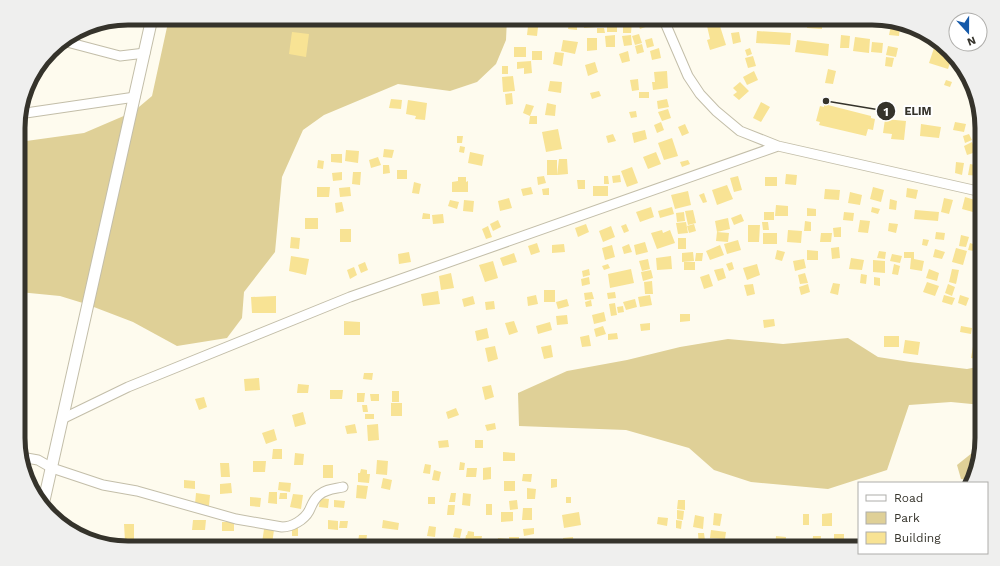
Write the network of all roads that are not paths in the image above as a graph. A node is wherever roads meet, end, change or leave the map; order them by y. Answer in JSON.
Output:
{"nodes":[{"id":1,"x":151,"y":25,"type":"edge"},
{"id":2,"x":666,"y":25,"type":"edge"},
{"id":3,"x":70,"y":43,"type":"edge"},
{"id":4,"x":145,"y":53,"type":"junction"},
{"id":5,"x":135,"y":97,"type":"junction"},
{"id":6,"x":26,"y":113,"type":"edge"},
{"id":7,"x":778,"y":146,"type":"junction"},
{"id":8,"x":975,"y":190,"type":"edge"},
{"id":9,"x":62,"y":419,"type":"junction"},
{"id":10,"x":27,"y":458,"type":"edge"},
{"id":11,"x":52,"y":468,"type":"junction"},
{"id":12,"x":343,"y":487,"type":"dead end"},
{"id":13,"x":45,"y":498,"type":"edge"}],
"edges":[{"from":1,"to":4,"type":"main road"},
{"from":2,"to":7,"type":"street"},
{"from":3,"to":4,"type":"street"},
{"from":4,"to":5,"type":"main road"},
{"from":5,"to":6,"type":"street"},
{"from":5,"to":9,"type":"main road"},
{"from":7,"to":8,"type":"street"},
{"from":7,"to":9,"type":"street"},
{"from":9,"to":11,"type":"main road"},
{"from":10,"to":11,"type":"street"},
{"from":11,"to":12,"type":"street"},
{"from":11,"to":13,"type":"main road"}]}
